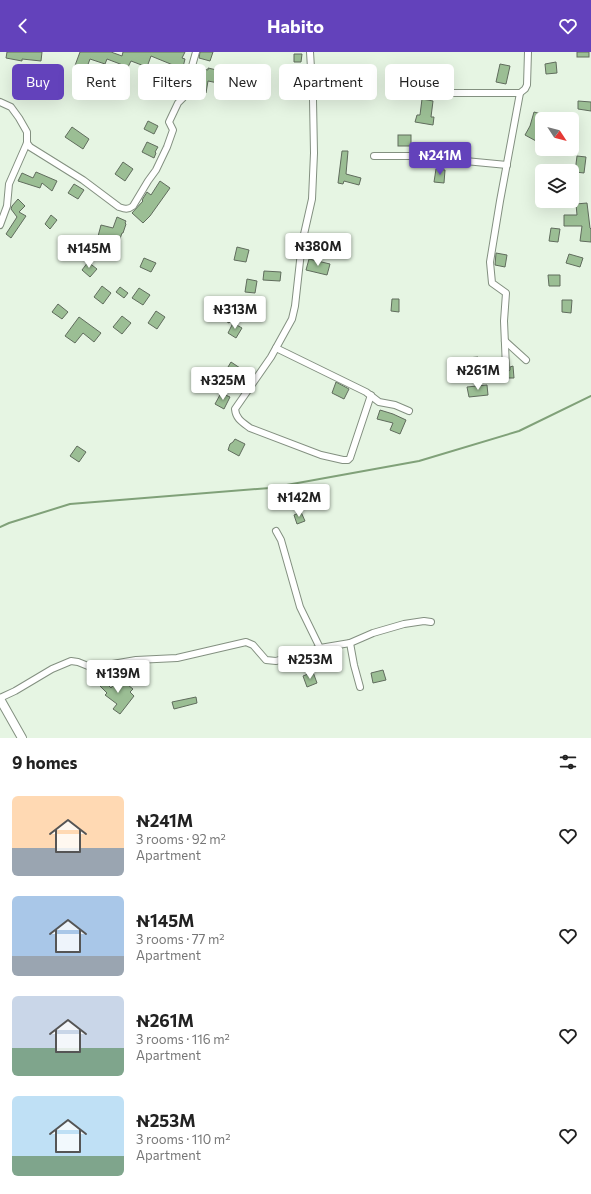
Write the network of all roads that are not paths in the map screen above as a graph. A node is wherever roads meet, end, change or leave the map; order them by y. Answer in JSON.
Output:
{"nodes":[{"id":1,"x":196,"y":52,"type":"edge"},
{"id":2,"x":310,"y":52,"type":"edge"},
{"id":3,"x":528,"y":52,"type":"edge"},
{"id":4,"x":454,"y":93,"type":"edge"},
{"id":5,"x":520,"y":93,"type":"junction"},
{"id":6,"x":0,"y":102,"type":"edge"},
{"id":7,"x":27,"y":143,"type":"junction"},
{"id":8,"x":374,"y":156,"type":"dead end"},
{"id":9,"x":507,"y":165,"type":"junction"},
{"id":10,"x":0,"y":225,"type":"edge"},
{"id":11,"x":505,"y":341,"type":"junction"},
{"id":12,"x":276,"y":348,"type":"junction"},
{"id":13,"x":526,"y":360,"type":"dead end"},
{"id":14,"x":506,"y":368,"type":"dead end"},
{"id":15,"x":371,"y":395,"type":"junction"},
{"id":16,"x":409,"y":411,"type":"dead end"},
{"id":17,"x":276,"y":531,"type":"dead end"},
{"id":18,"x":431,"y":622,"type":"dead end"},
{"id":19,"x":350,"y":643,"type":"junction"},
{"id":20,"x":320,"y":648,"type":"junction"},
{"id":21,"x":360,"y":687,"type":"dead end"},
{"id":22,"x":0,"y":699,"type":"edge"},
{"id":23,"x":22,"y":738,"type":"edge"}],
"edges":[{"from":1,"to":7,"type":"street"},
{"from":2,"to":12,"type":"street"},
{"from":3,"to":5,"type":"street"},
{"from":4,"to":5,"type":"street"},
{"from":5,"to":9,"type":"street"},
{"from":6,"to":7,"type":"street"},
{"from":7,"to":10,"type":"street"},
{"from":8,"to":9,"type":"street"},
{"from":9,"to":11,"type":"street"},
{"from":11,"to":13,"type":"street"},
{"from":11,"to":14,"type":"street"},
{"from":12,"to":15,"type":"street"},
{"from":12,"to":15,"type":"street"},
{"from":15,"to":16,"type":"street"},
{"from":17,"to":20,"type":"street"},
{"from":18,"to":19,"type":"street"},
{"from":19,"to":20,"type":"street"},
{"from":19,"to":21,"type":"street"},
{"from":20,"to":22,"type":"street"},
{"from":22,"to":23,"type":"main road"}]}
